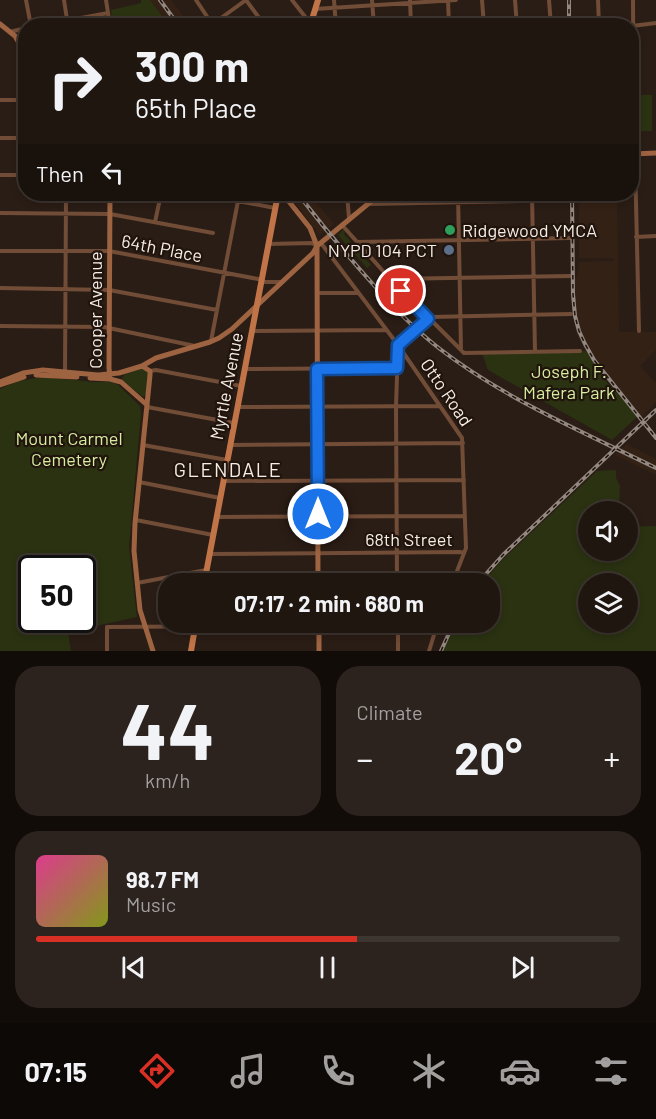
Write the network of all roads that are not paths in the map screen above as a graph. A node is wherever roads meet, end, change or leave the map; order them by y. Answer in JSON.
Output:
{"nodes":[{"id":1,"x":26,"y":0,"type":"edge"},
{"id":2,"x":63,"y":0,"type":"edge"},
{"id":3,"x":105,"y":0,"type":"edge"},
{"id":4,"x":196,"y":0,"type":"edge"},
{"id":5,"x":246,"y":0,"type":"edge"},
{"id":6,"x":292,"y":0,"type":"edge"},
{"id":7,"x":318,"y":0,"type":"edge"},
{"id":8,"x":334,"y":0,"type":"edge"},
{"id":9,"x":372,"y":0,"type":"edge"},
{"id":10,"x":448,"y":0,"type":"edge"},
{"id":11,"x":456,"y":0,"type":"edge"},
{"id":12,"x":482,"y":0,"type":"edge"},
{"id":13,"x":515,"y":0,"type":"edge"},
{"id":14,"x":549,"y":0,"type":"edge"},
{"id":15,"x":598,"y":0,"type":"edge"},
{"id":16,"x":633,"y":0,"type":"edge"},
{"id":17,"x":410,"y":2,"type":"edge"},
{"id":18,"x":372,"y":6,"type":"junction"},
{"id":19,"x":334,"y":8,"type":"junction"},
{"id":20,"x":315,"y":9,"type":"junction"},
{"id":21,"x":108,"y":12,"type":"junction"},
{"id":22,"x":29,"y":18,"type":"edge"},
{"id":23,"x":68,"y":18,"type":"edge"},
{"id":24,"x":74,"y":18,"type":"edge"},
{"id":25,"x":109,"y":18,"type":"edge"},
{"id":26,"x":208,"y":18,"type":"edge"},
{"id":27,"x":222,"y":18,"type":"edge"},
{"id":28,"x":259,"y":18,"type":"edge"},
{"id":29,"x":306,"y":18,"type":"edge"},
{"id":30,"x":313,"y":18,"type":"edge"},
{"id":31,"x":335,"y":18,"type":"edge"},
{"id":32,"x":373,"y":18,"type":"edge"},
{"id":33,"x":411,"y":18,"type":"edge"},
{"id":34,"x":449,"y":18,"type":"edge"},
{"id":35,"x":483,"y":18,"type":"edge"},
{"id":36,"x":516,"y":18,"type":"edge"},
{"id":37,"x":550,"y":18,"type":"edge"},
{"id":38,"x":599,"y":18,"type":"edge"},
{"id":39,"x":632,"y":18,"type":"edge"},
{"id":40,"x":656,"y":23,"type":"edge"},
{"id":41,"x":0,"y":24,"type":"edge"},
{"id":42,"x":639,"y":25,"type":"edge"},
{"id":43,"x":18,"y":30,"type":"edge"},
{"id":44,"x":10,"y":32,"type":"junction"},
{"id":45,"x":18,"y":41,"type":"edge"},
{"id":46,"x":0,"y":100,"type":"edge"},
{"id":47,"x":18,"y":100,"type":"edge"},
{"id":48,"x":0,"y":138,"type":"edge"},
{"id":49,"x":18,"y":138,"type":"edge"},
{"id":50,"x":656,"y":153,"type":"edge"},
{"id":51,"x":639,"y":154,"type":"edge"},
{"id":52,"x":0,"y":175,"type":"edge"},
{"id":53,"x":18,"y":175,"type":"edge"},
{"id":54,"x":66,"y":201,"type":"edge"},
{"id":55,"x":110,"y":201,"type":"edge"},
{"id":56,"x":160,"y":201,"type":"edge"},
{"id":57,"x":238,"y":201,"type":"joint"},
{"id":58,"x":278,"y":201,"type":"edge"},
{"id":59,"x":286,"y":201,"type":"edge"},
{"id":60,"x":348,"y":201,"type":"edge"},
{"id":61,"x":371,"y":201,"type":"edge"},
{"id":62,"x":532,"y":201,"type":"joint"},
{"id":63,"x":635,"y":201,"type":"edge"},
{"id":64,"x":458,"y":202,"type":"junction"},
{"id":65,"x":367,"y":204,"type":"junction"},
{"id":66,"x":275,"y":208,"type":"junction"},
{"id":67,"x":0,"y":213,"type":"edge"},
{"id":68,"x":66,"y":213,"type":"junction"},
{"id":69,"x":110,"y":214,"type":"junction"},
{"id":70,"x":349,"y":218,"type":"junction"},
{"id":71,"x":155,"y":222,"type":"junction"},
{"id":72,"x":342,"y":225,"type":"junction"},
{"id":73,"x":213,"y":233,"type":"dead end"},
{"id":74,"x":656,"y":236,"type":"edge"},
{"id":75,"x":636,"y":237,"type":"junction"},
{"id":76,"x":571,"y":238,"type":"dead end"},
{"id":77,"x":533,"y":239,"type":"junction"},
{"id":78,"x":459,"y":240,"type":"junction"},
{"id":79,"x":357,"y":242,"type":"junction"},
{"id":80,"x":268,"y":244,"type":"junction"},
{"id":81,"x":319,"y":245,"type":"junction"},
{"id":82,"x":0,"y":250,"type":"edge"},
{"id":83,"x":65,"y":251,"type":"junction"},
{"id":84,"x":110,"y":251,"type":"junction"},
{"id":85,"x":224,"y":273,"type":"junction"},
{"id":86,"x":571,"y":276,"type":"dead end"},
{"id":87,"x":534,"y":277,"type":"junction"},
{"id":88,"x":460,"y":278,"type":"junction"},
{"id":89,"x":390,"y":279,"type":"junction"},
{"id":90,"x":261,"y":280,"type":"junction"},
{"id":91,"x":283,"y":282,"type":"junction"},
{"id":92,"x":0,"y":288,"type":"edge"},
{"id":93,"x":65,"y":289,"type":"junction"},
{"id":94,"x":109,"y":290,"type":"junction"},
{"id":95,"x":317,"y":293,"type":"junction"},
{"id":96,"x":359,"y":293,"type":"junction"},
{"id":97,"x":256,"y":307,"type":"junction"},
{"id":98,"x":217,"y":310,"type":"junction"},
{"id":99,"x":535,"y":314,"type":"junction"},
{"id":100,"x":571,"y":314,"type":"dead end"},
{"id":101,"x":460,"y":316,"type":"junction"},
{"id":102,"x":428,"y":319,"type":"junction"},
{"id":103,"x":0,"y":326,"type":"edge"},
{"id":104,"x":65,"y":327,"type":"junction"},
{"id":105,"x":109,"y":328,"type":"junction"},
{"id":106,"x":387,"y":330,"type":"junction"},
{"id":107,"x":252,"y":331,"type":"junction"},
{"id":108,"x":317,"y":331,"type":"junction"},
{"id":109,"x":639,"y":331,"type":"dead end"},
{"id":110,"x":210,"y":342,"type":"junction"},
{"id":111,"x":398,"y":345,"type":"junction"},
{"id":112,"x":196,"y":346,"type":"junction"},
{"id":113,"x":462,"y":351,"type":"junction"},
{"id":114,"x":580,"y":351,"type":"dead end"},
{"id":115,"x":535,"y":352,"type":"junction"},
{"id":116,"x":142,"y":366,"type":"junction"},
{"id":117,"x":397,"y":368,"type":"junction"},
{"id":118,"x":244,"y":369,"type":"junction"},
{"id":119,"x":317,"y":369,"type":"junction"},
{"id":120,"x":150,"y":370,"type":"junction"},
{"id":121,"x":123,"y":372,"type":"junction"},
{"id":122,"x":65,"y":374,"type":"junction"},
{"id":123,"x":110,"y":377,"type":"junction"},
{"id":124,"x":122,"y":381,"type":"junction"},
{"id":125,"x":0,"y":383,"type":"edge"},
{"id":126,"x":241,"y":386,"type":"junction"},
{"id":127,"x":147,"y":406,"type":"junction"},
{"id":128,"x":396,"y":406,"type":"junction"},
{"id":129,"x":440,"y":406,"type":"junction"},
{"id":130,"x":238,"y":407,"type":"junction"},
{"id":131,"x":317,"y":407,"type":"junction"},
{"id":132,"x":234,"y":423,"type":"junction"},
{"id":133,"x":463,"y":443,"type":"junction"},
{"id":134,"x":318,"y":444,"type":"junction"},
{"id":135,"x":397,"y":444,"type":"junction"},
{"id":136,"x":143,"y":445,"type":"junction"},
{"id":137,"x":230,"y":445,"type":"junction"},
{"id":138,"x":227,"y":460,"type":"junction"},
{"id":139,"x":397,"y":480,"type":"junction"},
{"id":140,"x":464,"y":480,"type":"junction"},
{"id":141,"x":224,"y":481,"type":"junction"},
{"id":142,"x":318,"y":481,"type":"junction"},
{"id":143,"x":139,"y":482,"type":"junction"},
{"id":144,"x":220,"y":498,"type":"junction"},
{"id":145,"x":397,"y":516,"type":"junction"},
{"id":146,"x":464,"y":516,"type":"junction"},
{"id":147,"x":217,"y":517,"type":"junction"},
{"id":148,"x":318,"y":517,"type":"junction"},
{"id":149,"x":136,"y":520,"type":"junction"},
{"id":150,"x":213,"y":535,"type":"junction"},
{"id":151,"x":318,"y":553,"type":"junction"},
{"id":152,"x":398,"y":553,"type":"junction"},
{"id":153,"x":464,"y":553,"type":"junction"},
{"id":154,"x":210,"y":554,"type":"junction"},
{"id":155,"x":207,"y":570,"type":"junction"},
{"id":156,"x":206,"y":573,"type":"edge"},
{"id":157,"x":318,"y":573,"type":"edge"},
{"id":158,"x":398,"y":573,"type":"edge"},
{"id":159,"x":456,"y":573,"type":"edge"},
{"id":160,"x":137,"y":583,"type":"junction"},
{"id":161,"x":158,"y":626,"type":"edge"},
{"id":162,"x":145,"y":627,"type":"junction"},
{"id":163,"x":194,"y":633,"type":"edge"},
{"id":164,"x":319,"y":633,"type":"edge"},
{"id":165,"x":398,"y":633,"type":"edge"},
{"id":166,"x":434,"y":633,"type":"edge"},
{"id":167,"x":107,"y":651,"type":"edge"},
{"id":168,"x":153,"y":651,"type":"edge"},
{"id":169,"x":191,"y":651,"type":"edge"},
{"id":170,"x":319,"y":651,"type":"edge"},
{"id":171,"x":398,"y":651,"type":"edge"},
{"id":172,"x":429,"y":651,"type":"edge"}],
"edges":[{"from":1,"to":22,"type":"street"},
{"from":2,"to":23,"type":"street"},
{"from":3,"to":21,"type":"street"},
{"from":4,"to":26,"type":"street"},
{"from":5,"to":27,"type":"street"},
{"from":5,"to":28,"type":"street"},
{"from":6,"to":29,"type":"street"},
{"from":7,"to":20,"type":"main road"},
{"from":8,"to":19,"type":"street"},
{"from":9,"to":18,"type":"street"},
{"from":10,"to":11,"type":"street"},
{"from":10,"to":17,"type":"street"},
{"from":10,"to":34,"type":"street"},
{"from":12,"to":35,"type":"street"},
{"from":13,"to":36,"type":"street"},
{"from":14,"to":37,"type":"street"},
{"from":15,"to":38,"type":"street"},
{"from":16,"to":39,"type":"street"},
{"from":17,"to":18,"type":"street"},
{"from":17,"to":33,"type":"street"},
{"from":18,"to":19,"type":"street"},
{"from":18,"to":32,"type":"street"},
{"from":19,"to":20,"type":"street"},
{"from":19,"to":31,"type":"street"},
{"from":20,"to":30,"type":"main road"},
{"from":21,"to":24,"type":"street"},
{"from":21,"to":25,"type":"street"},
{"from":40,"to":42,"type":"street"},
{"from":41,"to":44,"type":"main road"},
{"from":43,"to":44,"type":"street"},
{"from":44,"to":45,"type":"main road"},
{"from":46,"to":47,"type":"street"},
{"from":48,"to":49,"type":"street"},
{"from":50,"to":51,"type":"main road"},
{"from":52,"to":53,"type":"street"},
{"from":54,"to":68,"type":"street"},
{"from":55,"to":69,"type":"main road","name":"Cooper Avenue"},
{"from":56,"to":71,"type":"street"},
{"from":57,"to":66,"type":"street"},
{"from":57,"to":85,"type":"street"},
{"from":58,"to":66,"type":"main road","name":"Myrtle Avenue"},
{"from":59,"to":81,"type":"main road"},
{"from":60,"to":70,"type":"street"},
{"from":61,"to":65,"type":"main road"},
{"from":62,"to":64,"type":"street"},
{"from":62,"to":77,"type":"street"},
{"from":63,"to":75,"type":"street"},
{"from":64,"to":65,"type":"street"},
{"from":64,"to":78,"type":"street"},
{"from":65,"to":70,"type":"main road"},
{"from":66,"to":80,"type":"main road","name":"Myrtle Avenue"},
{"from":67,"to":68,"type":"street"},
{"from":68,"to":69,"type":"street"},
{"from":68,"to":83,"type":"street"},
{"from":69,"to":71,"type":"street"},
{"from":69,"to":84,"type":"main road","name":"Cooper Avenue"},
{"from":70,"to":72,"type":"main road"},
{"from":71,"to":73,"type":"street"},
{"from":72,"to":79,"type":"street"},
{"from":72,"to":81,"type":"main road"},
{"from":74,"to":75,"type":"street"},
{"from":75,"to":109,"type":"street"},
{"from":76,"to":77,"type":"street"},
{"from":77,"to":78,"type":"street"},
{"from":77,"to":87,"type":"street"},
{"from":78,"to":79,"type":"street"},
{"from":78,"to":88,"type":"street"},
{"from":79,"to":89,"type":"street"},
{"from":80,"to":81,"type":"street"},
{"from":80,"to":90,"type":"main road","name":"Myrtle Avenue"},
{"from":81,"to":91,"type":"main road"},
{"from":81,"to":95,"type":"main road"},
{"from":81,"to":96,"type":"street","name":"Otto Road"},
{"from":82,"to":83,"type":"street","name":"64th Place"},
{"from":83,"to":84,"type":"street","name":"64th Place"},
{"from":83,"to":93,"type":"street"},
{"from":84,"to":85,"type":"street","name":"64th Place"},
{"from":84,"to":94,"type":"main road","name":"Cooper Avenue"},
{"from":85,"to":90,"type":"street","name":"64th Place"},
{"from":85,"to":98,"type":"street"},
{"from":86,"to":87,"type":"street"},
{"from":87,"to":88,"type":"street"},
{"from":87,"to":99,"type":"street"},
{"from":88,"to":89,"type":"street"},
{"from":88,"to":101,"type":"street"},
{"from":89,"to":102,"type":"street"},
{"from":90,"to":91,"type":"street","name":"64th Place"},
{"from":90,"to":97,"type":"main road","name":"Myrtle Avenue"},
{"from":91,"to":97,"type":"main road"},
{"from":92,"to":93,"type":"street"},
{"from":93,"to":94,"type":"street"},
{"from":93,"to":104,"type":"street"},
{"from":94,"to":98,"type":"street"},
{"from":94,"to":105,"type":"main road","name":"Cooper Avenue"},
{"from":95,"to":96,"type":"street"},
{"from":95,"to":108,"type":"main road"},
{"from":96,"to":106,"type":"street","name":"Otto Road"},
{"from":97,"to":107,"type":"main road","name":"Myrtle Avenue"},
{"from":97,"to":110,"type":"main road"},
{"from":98,"to":110,"type":"street"},
{"from":99,"to":100,"type":"street"},
{"from":99,"to":101,"type":"street"},
{"from":99,"to":115,"type":"street"},
{"from":101,"to":102,"type":"street"},
{"from":101,"to":113,"type":"street"},
{"from":102,"to":111,"type":"street"},
{"from":102,"to":113,"type":"street"},
{"from":103,"to":104,"type":"street"},
{"from":104,"to":105,"type":"street"},
{"from":104,"to":122,"type":"street"},
{"from":105,"to":112,"type":"street"},
{"from":105,"to":123,"type":"main road","name":"Cooper Avenue"},
{"from":106,"to":108,"type":"street"},
{"from":106,"to":111,"type":"street","name":"Otto Road"},
{"from":107,"to":108,"type":"street"},
{"from":107,"to":118,"type":"main road","name":"Myrtle Avenue"},
{"from":108,"to":119,"type":"main road"},
{"from":110,"to":112,"type":"main road"},
{"from":111,"to":117,"type":"street"},
{"from":111,"to":129,"type":"street","name":"Otto Road"},
{"from":112,"to":116,"type":"main road"},
{"from":113,"to":115,"type":"street"},
{"from":114,"to":115,"type":"street"},
{"from":116,"to":120,"type":"main road"},
{"from":116,"to":121,"type":"main road"},
{"from":117,"to":119,"type":"street"},
{"from":117,"to":128,"type":"street"},
{"from":118,"to":119,"type":"street"},
{"from":118,"to":126,"type":"main road","name":"Myrtle Avenue"},
{"from":119,"to":131,"type":"main road"},
{"from":120,"to":126,"type":"street"},
{"from":120,"to":127,"type":"main road"},
{"from":121,"to":123,"type":"main road"},
{"from":121,"to":124,"type":"main road"},
{"from":122,"to":123,"type":"main road"},
{"from":122,"to":125,"type":"main road"},
{"from":123,"to":124,"type":"main road","name":"Cooper Avenue"},
{"from":124,"to":127,"type":"main road","name":"Cooper Avenue"},
{"from":126,"to":130,"type":"main road","name":"Myrtle Avenue"},
{"from":127,"to":132,"type":"street"},
{"from":127,"to":136,"type":"main road"},
{"from":128,"to":129,"type":"street"},
{"from":128,"to":131,"type":"street"},
{"from":128,"to":135,"type":"street"},
{"from":129,"to":133,"type":"street","name":"Otto Road"},
{"from":130,"to":131,"type":"street"},
{"from":130,"to":132,"type":"main road","name":"Myrtle Avenue"},
{"from":131,"to":134,"type":"main road"},
{"from":132,"to":137,"type":"main road","name":"Myrtle Avenue"},
{"from":133,"to":135,"type":"street"},
{"from":133,"to":140,"type":"street","name":"Otto Road"},
{"from":134,"to":135,"type":"street"},
{"from":134,"to":137,"type":"street"},
{"from":134,"to":142,"type":"main road"},
{"from":135,"to":139,"type":"street"},
{"from":136,"to":138,"type":"street"},
{"from":136,"to":143,"type":"main road"},
{"from":137,"to":138,"type":"main road","name":"Myrtle Avenue"},
{"from":138,"to":141,"type":"main road","name":"Myrtle Avenue"},
{"from":139,"to":140,"type":"street"},
{"from":139,"to":142,"type":"street"},
{"from":139,"to":145,"type":"street"},
{"from":140,"to":146,"type":"street","name":"Otto Road"},
{"from":141,"to":142,"type":"street"},
{"from":141,"to":144,"type":"main road","name":"Myrtle Avenue"},
{"from":142,"to":148,"type":"main road"},
{"from":143,"to":144,"type":"street"},
{"from":143,"to":149,"type":"main road"},
{"from":144,"to":147,"type":"main road","name":"Myrtle Avenue"},
{"from":145,"to":146,"type":"street"},
{"from":145,"to":148,"type":"street"},
{"from":145,"to":152,"type":"street"},
{"from":146,"to":153,"type":"street","name":"Otto Road"},
{"from":147,"to":148,"type":"street"},
{"from":147,"to":150,"type":"main road","name":"Myrtle Avenue"},
{"from":148,"to":151,"type":"main road"},
{"from":149,"to":150,"type":"street"},
{"from":149,"to":160,"type":"main road"},
{"from":150,"to":154,"type":"main road","name":"Myrtle Avenue"},
{"from":151,"to":152,"type":"street","name":"68th Street"},
{"from":151,"to":154,"type":"street","name":"68th Street"},
{"from":151,"to":157,"type":"main road"},
{"from":152,"to":153,"type":"street","name":"68th Street"},
{"from":152,"to":158,"type":"street"},
{"from":153,"to":159,"type":"street","name":"Otto Road"},
{"from":154,"to":155,"type":"main road","name":"Myrtle Avenue"},
{"from":155,"to":156,"type":"main road","name":"Myrtle Avenue"},
{"from":155,"to":160,"type":"street"},
{"from":160,"to":162,"type":"main road"},
{"from":161,"to":162,"type":"street"},
{"from":162,"to":167,"type":"street"},
{"from":162,"to":168,"type":"main road"},
{"from":163,"to":169,"type":"main road"},
{"from":164,"to":170,"type":"main road"},
{"from":165,"to":171,"type":"street"},
{"from":166,"to":172,"type":"street"}]}
